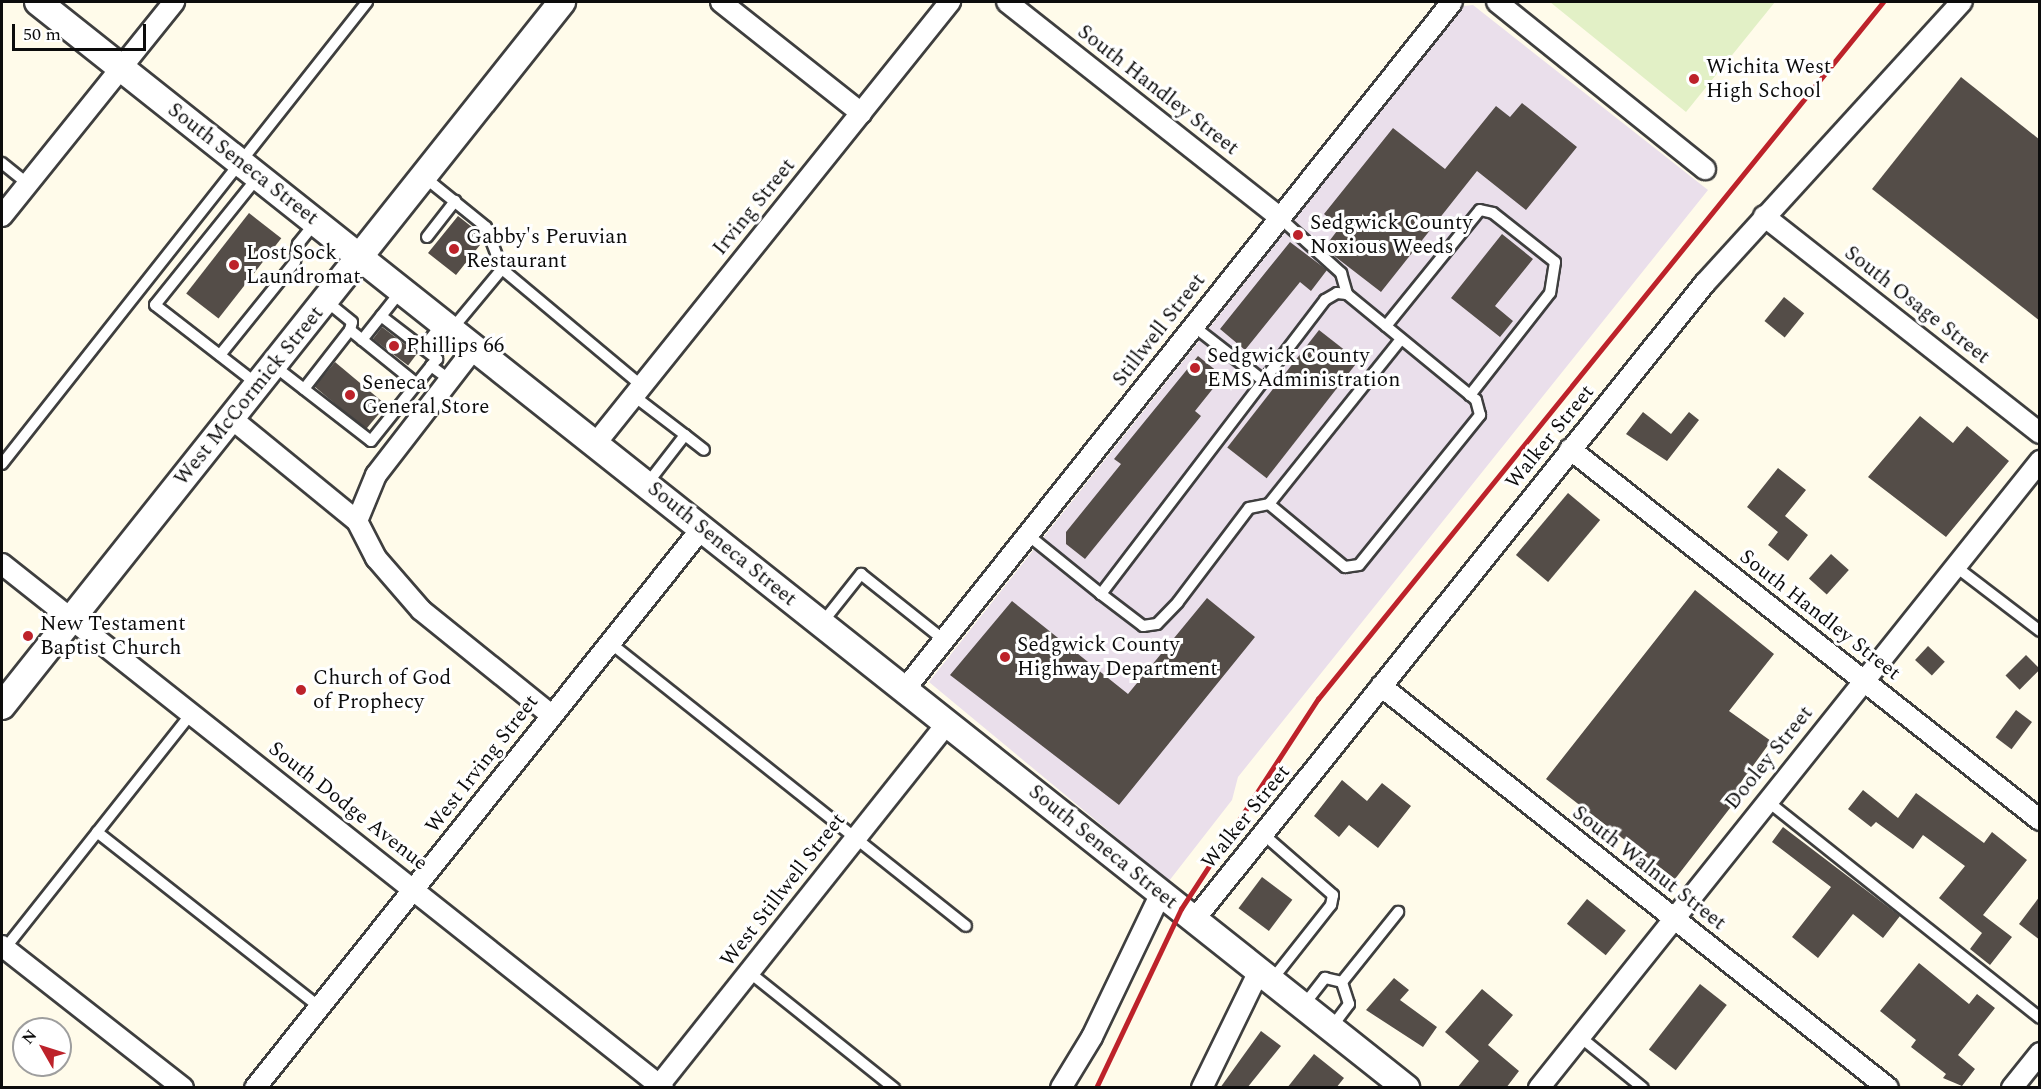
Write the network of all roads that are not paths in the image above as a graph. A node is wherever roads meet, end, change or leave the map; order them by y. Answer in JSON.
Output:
{"nodes":[{"id":1,"x":38,"y":2,"type":"edge"},
{"id":2,"x":174,"y":2,"type":"edge"},
{"id":3,"x":368,"y":2,"type":"edge"},
{"id":4,"x":562,"y":2,"type":"edge"},
{"id":5,"x":721,"y":2,"type":"edge"},
{"id":6,"x":950,"y":2,"type":"edge"},
{"id":7,"x":1007,"y":2,"type":"edge"},
{"id":8,"x":1452,"y":2,"type":"edge"},
{"id":9,"x":1497,"y":2,"type":"edge"},
{"id":10,"x":1962,"y":2,"type":"edge"},
{"id":11,"x":122,"y":68,"type":"junction"},
{"id":12,"x":861,"y":113,"type":"junction"},
{"id":13,"x":2,"y":163,"type":"edge"},
{"id":14,"x":249,"y":169,"type":"junction"},
{"id":15,"x":1705,"y":169,"type":"dead end"},
{"id":16,"x":423,"y":176,"type":"junction"},
{"id":17,"x":28,"y":184,"type":"junction"},
{"id":18,"x":455,"y":201,"type":"junction"},
{"id":19,"x":2,"y":216,"type":"edge"},
{"id":20,"x":1764,"y":216,"type":"junction"},
{"id":21,"x":1279,"y":217,"type":"junction"},
{"id":22,"x":316,"y":222,"type":"junction"},
{"id":23,"x":427,"y":237,"type":"dead end"},
{"id":24,"x":359,"y":256,"type":"junction"},
{"id":25,"x":502,"y":269,"type":"junction"},
{"id":26,"x":402,"y":290,"type":"junction"},
{"id":27,"x":1347,"y":294,"type":"junction"},
{"id":28,"x":325,"y":300,"type":"junction"},
{"id":29,"x":381,"y":316,"type":"junction"},
{"id":30,"x":448,"y":326,"type":"junction"},
{"id":31,"x":1192,"y":326,"type":"junction"},
{"id":32,"x":1386,"y":326,"type":"junction"},
{"id":33,"x":350,"y":330,"type":"junction"},
{"id":34,"x":1401,"y":339,"type":"junction"},
{"id":35,"x":362,"y":340,"type":"junction"},
{"id":36,"x":475,"y":347,"type":"junction"},
{"id":37,"x":423,"y":348,"type":"junction"},
{"id":38,"x":220,"y":355,"type":"junction"},
{"id":39,"x":431,"y":366,"type":"junction"},
{"id":40,"x":265,"y":375,"type":"junction"},
{"id":41,"x":449,"y":380,"type":"junction"},
{"id":42,"x":1264,"y":381,"type":"junction"},
{"id":43,"x":417,"y":384,"type":"junction"},
{"id":44,"x":304,"y":389,"type":"junction"},
{"id":45,"x":638,"y":391,"type":"junction"},
{"id":46,"x":1470,"y":395,"type":"junction"},
{"id":47,"x":231,"y":418,"type":"junction"},
{"id":48,"x":2040,"y":433,"type":"edge"},
{"id":49,"x":685,"y":435,"type":"junction"},
{"id":50,"x":596,"y":443,"type":"junction"},
{"id":51,"x":1570,"y":449,"type":"junction"},
{"id":52,"x":704,"y":450,"type":"dead end"},
{"id":53,"x":2040,"y":460,"type":"edge"},
{"id":54,"x":2,"y":464,"type":"edge"},
{"id":55,"x":647,"y":484,"type":"junction"},
{"id":56,"x":1269,"y":504,"type":"junction"},
{"id":57,"x":357,"y":521,"type":"junction"},
{"id":58,"x":702,"y":528,"type":"junction"},
{"id":59,"x":1028,"y":535,"type":"junction"},
{"id":60,"x":2,"y":564,"type":"edge"},
{"id":61,"x":1955,"y":566,"type":"junction"},
{"id":62,"x":1101,"y":594,"type":"junction"},
{"id":63,"x":70,"y":619,"type":"junction"},
{"id":64,"x":822,"y":623,"type":"junction"},
{"id":65,"x":2040,"y":631,"type":"edge"},
{"id":66,"x":944,"y":640,"type":"junction"},
{"id":67,"x":609,"y":642,"type":"junction"},
{"id":68,"x":1864,"y":680,"type":"junction"},
{"id":69,"x":1381,"y":686,"type":"junction"},
{"id":70,"x":905,"y":689,"type":"junction"},
{"id":71,"x":2,"y":705,"type":"edge"},
{"id":72,"x":191,"y":714,"type":"junction"},
{"id":73,"x":551,"y":715,"type":"junction"},
{"id":74,"x":947,"y":723,"type":"junction"},
{"id":75,"x":1766,"y":800,"type":"junction"},
{"id":76,"x":2040,"y":820,"type":"edge"},
{"id":77,"x":97,"y":832,"type":"junction"},
{"id":78,"x":1263,"y":834,"type":"junction"},
{"id":79,"x":855,"y":838,"type":"junction"},
{"id":80,"x":414,"y":888,"type":"junction"},
{"id":81,"x":1161,"y":893,"type":"junction"},
{"id":82,"x":1398,"y":912,"type":"dead end"},
{"id":83,"x":1672,"y":916,"type":"junction"},
{"id":84,"x":1194,"y":920,"type":"junction"},
{"id":85,"x":966,"y":926,"type":"dead end"},
{"id":86,"x":2,"y":949,"type":"edge"},
{"id":87,"x":748,"y":972,"type":"junction"},
{"id":88,"x":1265,"y":976,"type":"junction"},
{"id":89,"x":1342,"y":982,"type":"junction"},
{"id":90,"x":1303,"y":1006,"type":"junction"},
{"id":91,"x":319,"y":1007,"type":"junction"},
{"id":92,"x":2040,"y":1018,"type":"edge"},
{"id":93,"x":1331,"y":1028,"type":"junction"},
{"id":94,"x":1579,"y":1036,"type":"junction"},
{"id":95,"x":2040,"y":1053,"type":"edge"},
{"id":96,"x":660,"y":1086,"type":"edge"},
{"id":97,"x":183,"y":1088,"type":"edge"},
{"id":98,"x":255,"y":1088,"type":"edge"},
{"id":99,"x":894,"y":1088,"type":"edge"},
{"id":100,"x":1061,"y":1088,"type":"edge"},
{"id":101,"x":1202,"y":1088,"type":"edge"},
{"id":102,"x":1406,"y":1088,"type":"edge"},
{"id":103,"x":1539,"y":1088,"type":"edge"},
{"id":104,"x":1643,"y":1088,"type":"edge"},
{"id":105,"x":1888,"y":1088,"type":"edge"},
{"id":106,"x":2012,"y":1088,"type":"edge"}],
"edges":[{"from":1,"to":11,"type":"street","name":"South Seneca Street"},
{"from":2,"to":11,"type":"street"},
{"from":3,"to":14,"type":"lane"},
{"from":4,"to":16,"type":"street","name":"West McCormick Street"},
{"from":5,"to":12,"type":"street"},
{"from":6,"to":12,"type":"street","name":"Irving Street"},
{"from":7,"to":21,"type":"street","name":"South Handley Street"},
{"from":8,"to":21,"type":"street","name":"Stillwell Street"},
{"from":9,"to":15,"type":"street"},
{"from":10,"to":20,"type":"street","name":"Walker Street"},
{"from":11,"to":14,"type":"street","name":"South Seneca Street"},
{"from":11,"to":17,"type":"street"},
{"from":12,"to":45,"type":"street","name":"Irving Street"},
{"from":13,"to":17,"type":"lane"},
{"from":14,"to":22,"type":"street","name":"South Seneca Street"},
{"from":14,"to":38,"type":"lane"},
{"from":14,"to":54,"type":"lane"},
{"from":16,"to":18,"type":"lane"},
{"from":16,"to":24,"type":"street","name":"West McCormick Street"},
{"from":17,"to":19,"type":"street"},
{"from":18,"to":23,"type":"lane"},
{"from":18,"to":25,"type":"lane"},
{"from":20,"to":48,"type":"street","name":"South Osage Street"},
{"from":20,"to":51,"type":"street","name":"Walker Street"},
{"from":21,"to":27,"type":"lane"},
{"from":21,"to":31,"type":"street","name":"Stillwell Street"},
{"from":22,"to":24,"type":"street","name":"South Seneca Street"},
{"from":22,"to":38,"type":"lane"},
{"from":24,"to":26,"type":"street","name":"South Seneca Street"},
{"from":24,"to":28,"type":"street","name":"West McCormick Street"},
{"from":25,"to":30,"type":"lane"},
{"from":25,"to":45,"type":"lane"},
{"from":26,"to":29,"type":"lane"},
{"from":26,"to":30,"type":"street","name":"South Seneca Street"},
{"from":27,"to":32,"type":"lane"},
{"from":27,"to":42,"type":"lane"},
{"from":28,"to":33,"type":"lane"},
{"from":28,"to":40,"type":"street","name":"West McCormick Street"},
{"from":29,"to":35,"type":"lane"},
{"from":29,"to":37,"type":"lane"},
{"from":30,"to":36,"type":"street","name":"South Seneca Street"},
{"from":30,"to":37,"type":"lane"},
{"from":31,"to":42,"type":"lane"},
{"from":31,"to":59,"type":"street","name":"Stillwell Street"},
{"from":32,"to":34,"type":"lane"},
{"from":32,"to":46,"type":"lane"},
{"from":33,"to":35,"type":"lane"},
{"from":33,"to":44,"type":"lane"},
{"from":34,"to":46,"type":"lane"},
{"from":34,"to":56,"type":"lane"},
{"from":35,"to":43,"type":"lane"},
{"from":36,"to":41,"type":"street"},
{"from":36,"to":50,"type":"street","name":"South Seneca Street"},
{"from":37,"to":39,"type":"lane"},
{"from":38,"to":40,"type":"lane"},
{"from":39,"to":41,"type":"lane"},
{"from":39,"to":43,"type":"lane"},
{"from":40,"to":44,"type":"lane"},
{"from":40,"to":47,"type":"street","name":"West McCormick Street"},
{"from":41,"to":57,"type":"street"},
{"from":42,"to":62,"type":"lane"},
{"from":43,"to":44,"type":"lane"},
{"from":45,"to":49,"type":"lane"},
{"from":45,"to":50,"type":"street","name":"Irving Street"},
{"from":46,"to":56,"type":"lane"},
{"from":47,"to":57,"type":"street"},
{"from":47,"to":63,"type":"street","name":"West McCormick Street"},
{"from":49,"to":52,"type":"lane"},
{"from":49,"to":55,"type":"lane"},
{"from":50,"to":55,"type":"street","name":"South Seneca Street"},
{"from":51,"to":68,"type":"street","name":"South Handley Street"},
{"from":51,"to":69,"type":"street","name":"Walker Street"},
{"from":53,"to":61,"type":"street","name":"Dooley Street"},
{"from":55,"to":58,"type":"street","name":"South Seneca Street"},
{"from":56,"to":62,"type":"lane"},
{"from":57,"to":73,"type":"street"},
{"from":58,"to":64,"type":"street","name":"South Seneca Street"},
{"from":58,"to":67,"type":"street","name":"West Irving Street"},
{"from":59,"to":62,"type":"lane"},
{"from":59,"to":66,"type":"street","name":"Stillwell Street"},
{"from":60,"to":63,"type":"street","name":"South Dodge Avenue"},
{"from":61,"to":65,"type":"lane"},
{"from":61,"to":68,"type":"street","name":"Dooley Street"},
{"from":63,"to":71,"type":"street","name":"West McCormick Street"},
{"from":63,"to":72,"type":"street","name":"South Dodge Avenue"},
{"from":64,"to":66,"type":"lane"},
{"from":64,"to":70,"type":"street","name":"South Seneca Street"},
{"from":66,"to":70,"type":"street","name":"Stillwell Street"},
{"from":67,"to":73,"type":"street","name":"West Irving Street"},
{"from":67,"to":79,"type":"lane"},
{"from":68,"to":75,"type":"street","name":"Dooley Street"},
{"from":68,"to":76,"type":"street","name":"South Handley Street"},
{"from":69,"to":78,"type":"street","name":"Walker Street"},
{"from":69,"to":83,"type":"street","name":"South Walnut Street"},
{"from":70,"to":74,"type":"street","name":"South Seneca Street"},
{"from":72,"to":77,"type":"lane"},
{"from":72,"to":80,"type":"street","name":"South Dodge Avenue"},
{"from":73,"to":80,"type":"street","name":"West Irving Street"},
{"from":74,"to":79,"type":"street","name":"West Stillwell Street"},
{"from":74,"to":81,"type":"street","name":"South Seneca Street"},
{"from":75,"to":83,"type":"street","name":"Dooley Street"},
{"from":75,"to":92,"type":"lane"},
{"from":77,"to":86,"type":"lane"},
{"from":77,"to":91,"type":"lane"},
{"from":78,"to":84,"type":"street","name":"Walker Street"},
{"from":78,"to":88,"type":"lane"},
{"from":79,"to":85,"type":"lane"},
{"from":79,"to":87,"type":"street","name":"West Stillwell Street"},
{"from":80,"to":91,"type":"street","name":"West Irving Street"},
{"from":80,"to":96,"type":"street","name":"South Dodge Avenue"},
{"from":81,"to":84,"type":"street","name":"South Seneca Street"},
{"from":81,"to":100,"type":"street"},
{"from":82,"to":89,"type":"lane"},
{"from":83,"to":94,"type":"street","name":"Dooley Street"},
{"from":83,"to":105,"type":"street","name":"South Walnut Street"},
{"from":84,"to":88,"type":"street","name":"South Seneca Street"},
{"from":86,"to":97,"type":"street"},
{"from":87,"to":96,"type":"street","name":"West Stillwell Street"},
{"from":87,"to":99,"type":"lane"},
{"from":88,"to":90,"type":"street","name":"South Seneca Street"},
{"from":88,"to":101,"type":"street"},
{"from":89,"to":90,"type":"lane"},
{"from":89,"to":93,"type":"lane"},
{"from":90,"to":93,"type":"street","name":"South Seneca Street"},
{"from":91,"to":98,"type":"street","name":"West Irving Street"},
{"from":93,"to":102,"type":"street","name":"South Seneca Street"},
{"from":94,"to":103,"type":"street","name":"Dooley Street"},
{"from":94,"to":104,"type":"lane"},
{"from":95,"to":106,"type":"street"}]}
